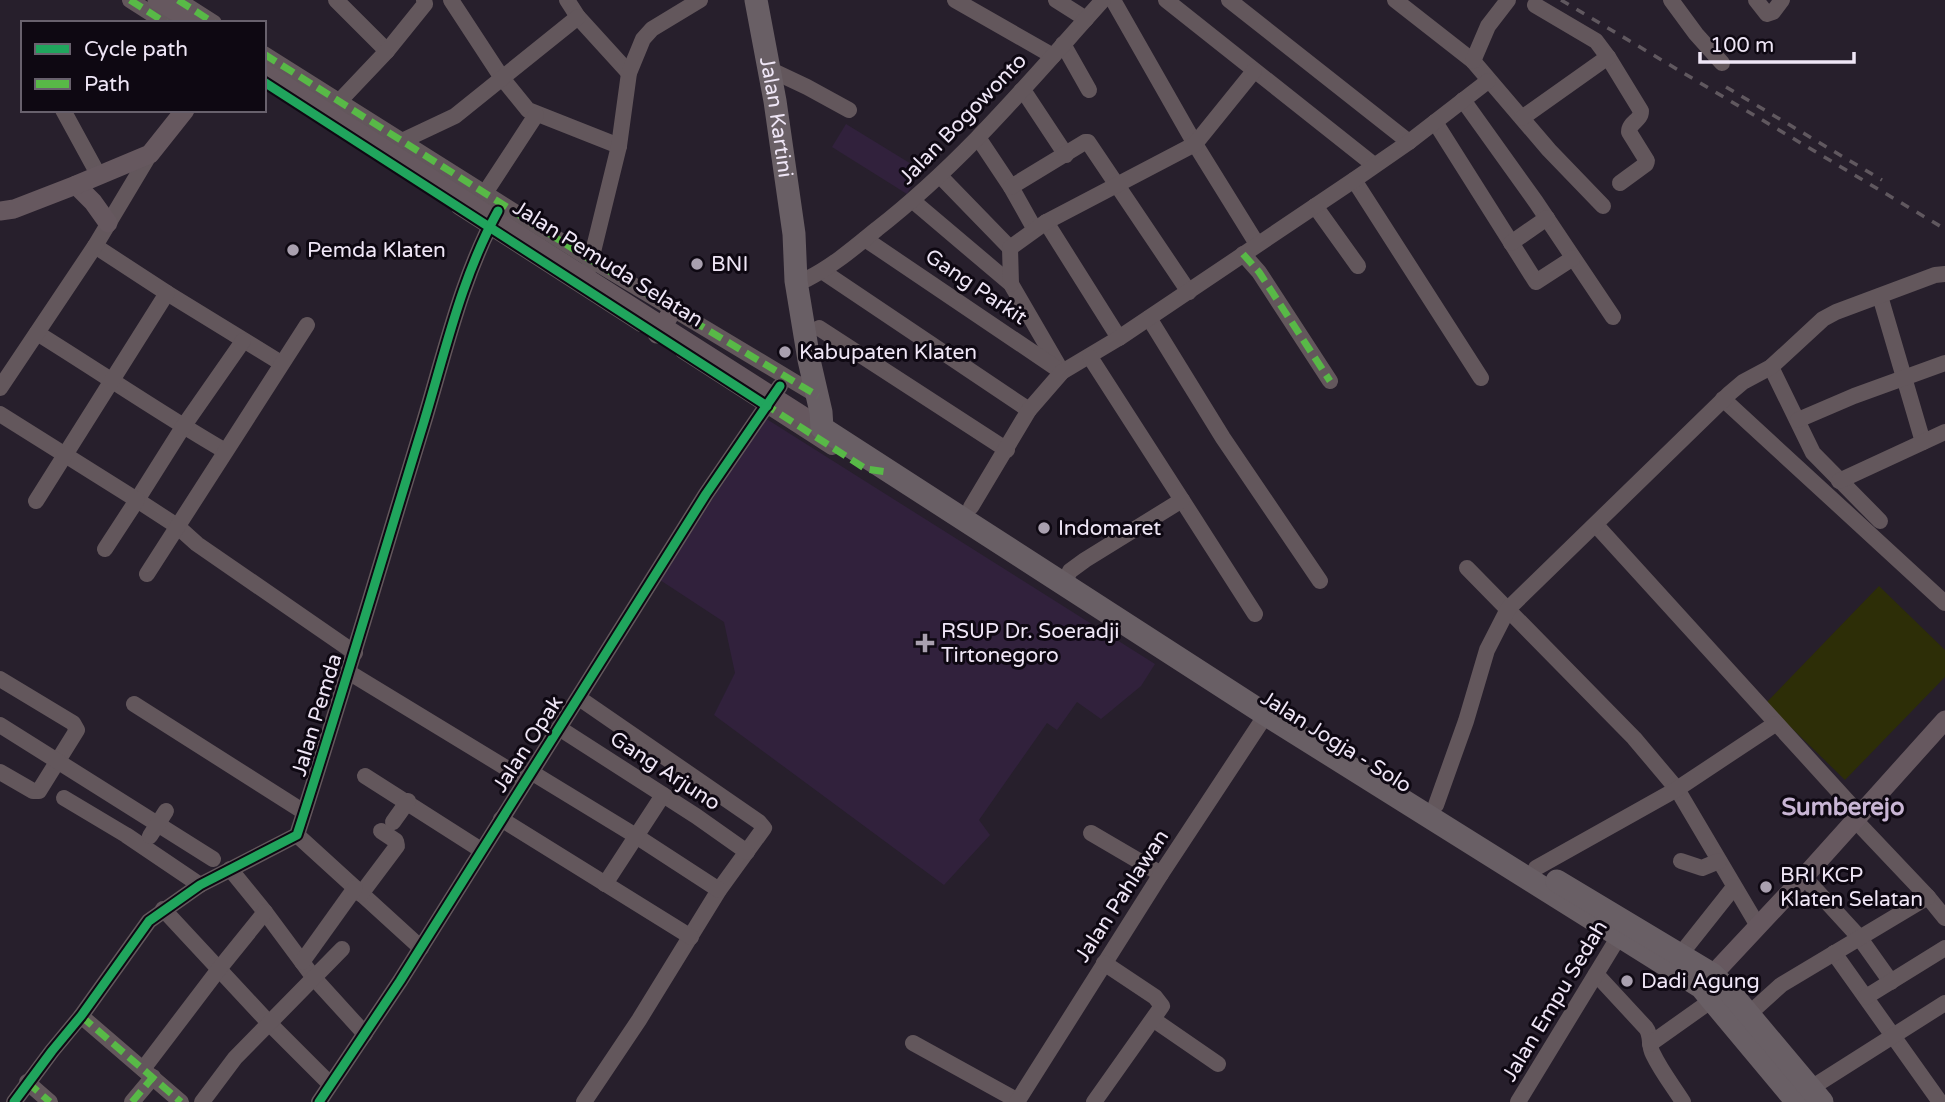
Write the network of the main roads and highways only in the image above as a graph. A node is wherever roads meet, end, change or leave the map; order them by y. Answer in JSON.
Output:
{"nodes":[{"id":1,"x":157,"y":0,"type":"edge"},
{"id":2,"x":756,"y":0,"type":"edge"},
{"id":3,"x":191,"y":21,"type":"edge"},
{"id":4,"x":266,"y":64,"type":"edge"},
{"id":5,"x":266,"y":73,"type":"edge"},
{"id":6,"x":333,"y":107,"type":"junction"},
{"id":7,"x":184,"y":112,"type":"edge"},
{"id":8,"x":76,"y":185,"type":"junction"},
{"id":9,"x":0,"y":211,"type":"edge"},
{"id":10,"x":108,"y":223,"type":"road end"},
{"id":11,"x":794,"y":234,"type":"junction"},
{"id":12,"x":827,"y":414,"type":"junction"},
{"id":13,"x":1067,"y":577,"type":"junction"},
{"id":14,"x":1269,"y":709,"type":"junction"},
{"id":15,"x":1945,"y":720,"type":"edge"},
{"id":16,"x":1623,"y":929,"type":"junction"},
{"id":17,"x":1708,"y":987,"type":"junction"},
{"id":18,"x":1810,"y":1097,"type":"edge"}],
"edges":[{"from":1,"to":3,"type":"main road"},
{"from":2,"to":11,"type":"highway","name":"Jalan Kartini"},
{"from":4,"to":6,"type":"main road","name":"Jalan Pemuda Selatan"},
{"from":5,"to":6,"type":"main road","name":"Jalan Pemuda Selatan"},
{"from":6,"to":12,"type":"main road","name":"Jalan Pemuda Selatan"},
{"from":7,"to":8,"type":"main road"},
{"from":8,"to":9,"type":"main road"},
{"from":8,"to":10,"type":"main road"},
{"from":11,"to":12,"type":"highway","name":"Jalan Kartini"},
{"from":11,"to":12,"type":"highway","name":"Jalan Kartini"},
{"from":12,"to":13,"type":"highway","name":"Jalan Jogja - Solo"},
{"from":12,"to":13,"type":"highway","name":"Jalan Jogja - Solo"},
{"from":13,"to":14,"type":"highway","name":"Jalan Jogja - Solo"},
{"from":14,"to":16,"type":"highway","name":"Jalan Jogja - Solo"},
{"from":14,"to":16,"type":"highway","name":"Jalan Jogja - Solo"},
{"from":15,"to":17,"type":"main road"},
{"from":16,"to":17,"type":"highway","name":"Jalan Jogja - Solo"},
{"from":16,"to":17,"type":"highway","name":"Jalan Jogja - Solo"},
{"from":17,"to":18,"type":"highway","name":"Jalan Jogja - Solo"},
{"from":17,"to":18,"type":"highway","name":"Jalan Jogja - Solo"}]}
